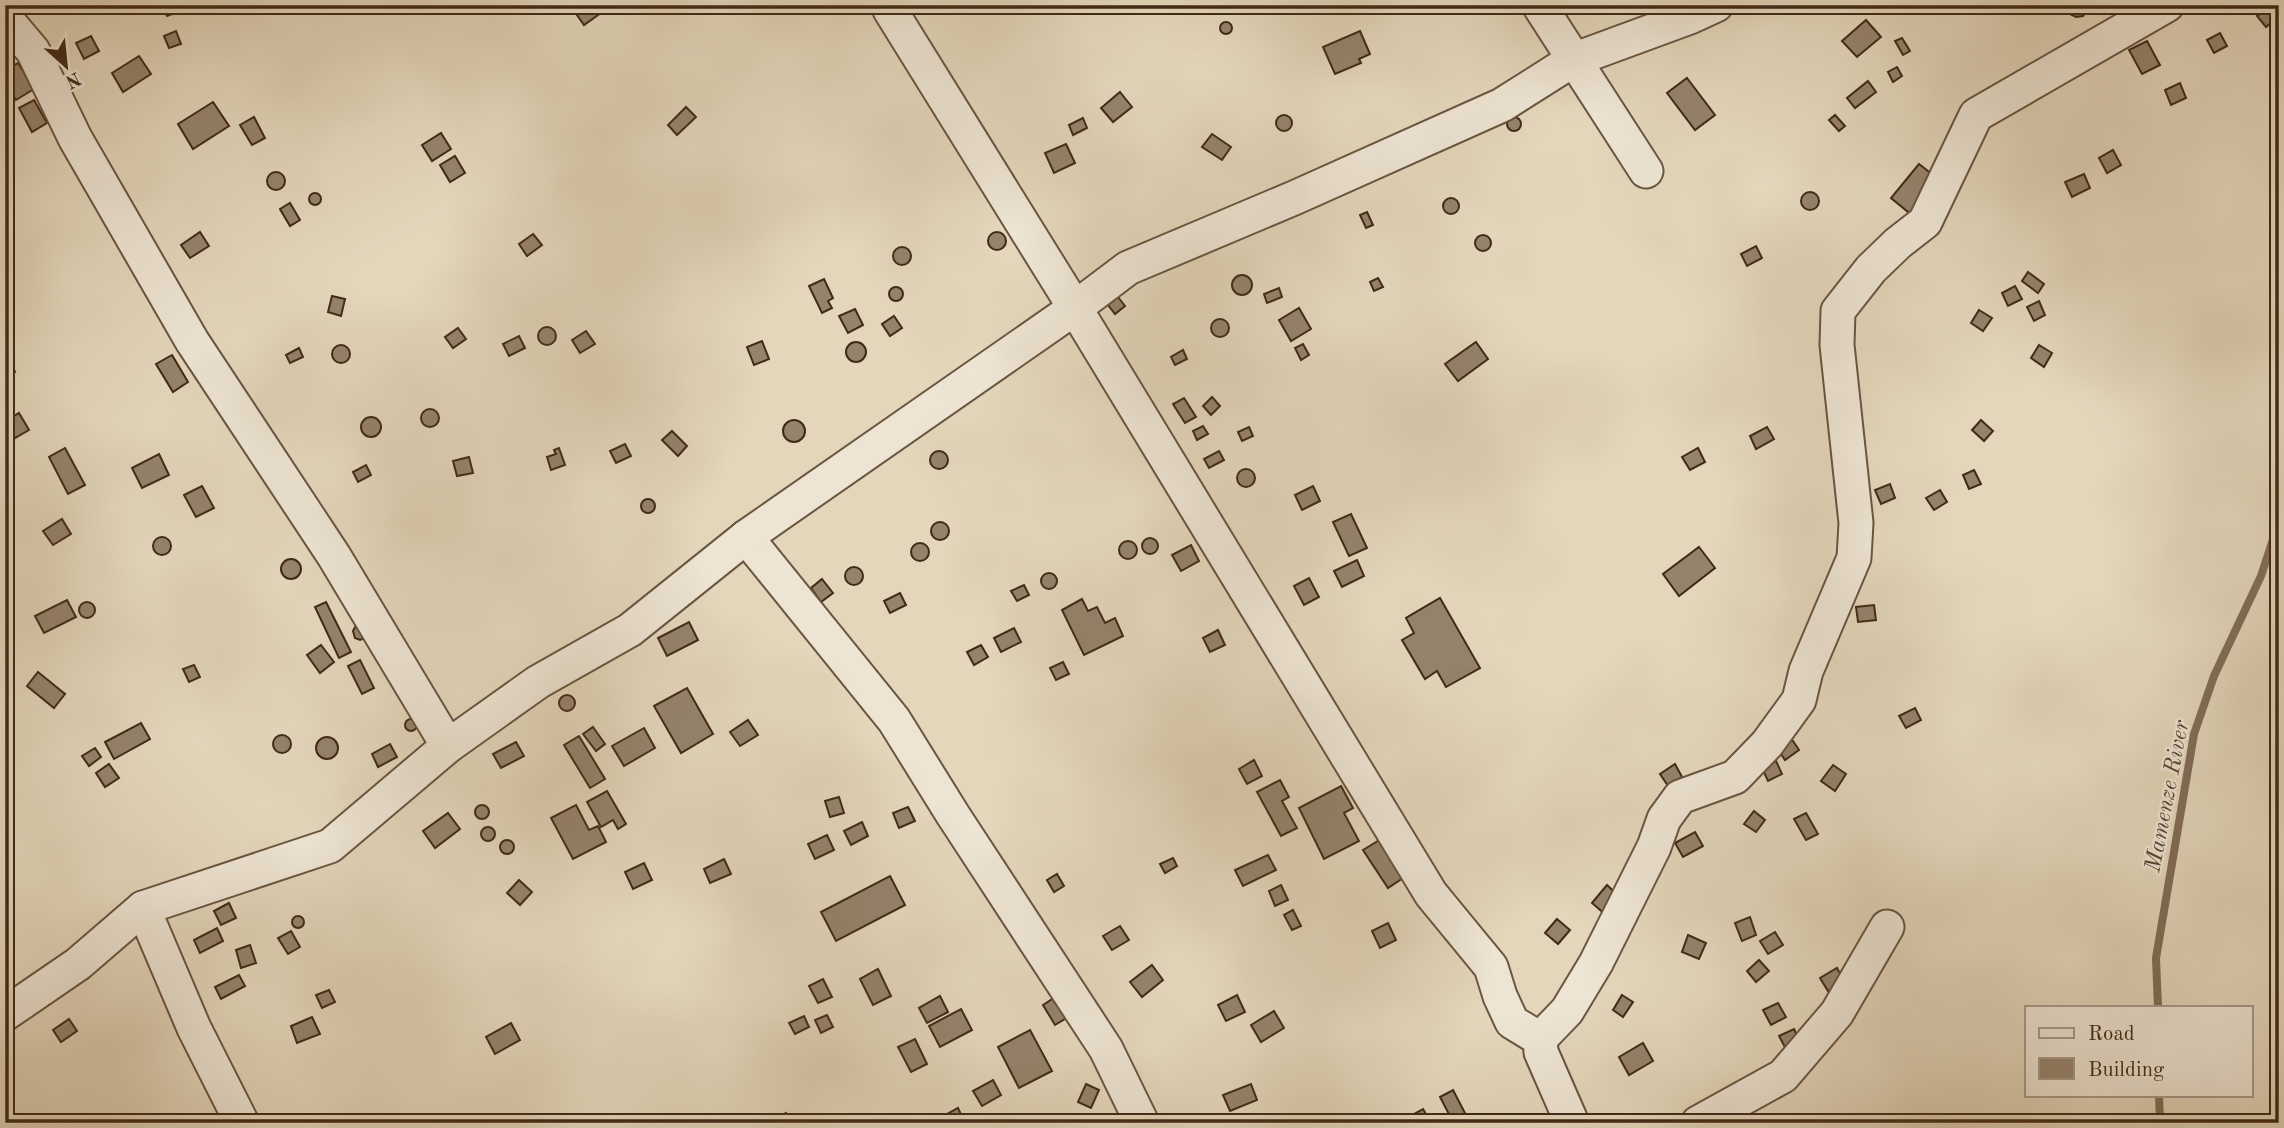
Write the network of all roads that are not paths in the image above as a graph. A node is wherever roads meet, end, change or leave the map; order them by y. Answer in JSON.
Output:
{"nodes":[{"id":1,"x":890,"y":5,"type":"edge"},
{"id":2,"x":1539,"y":5,"type":"edge"},
{"id":3,"x":1716,"y":5,"type":"edge"},
{"id":4,"x":2167,"y":5,"type":"edge"},
{"id":5,"x":5,"y":18,"type":"edge"},
{"id":6,"x":1573,"y":60,"type":"junction"},
{"id":7,"x":1646,"y":171,"type":"dead end"},
{"id":8,"x":1075,"y":308,"type":"junction"},
{"id":9,"x":746,"y":537,"type":"junction"},
{"id":10,"x":447,"y":746,"type":"junction"},
{"id":11,"x":143,"y":908,"type":"junction"},
{"id":12,"x":1887,"y":928,"type":"dead end"},
{"id":13,"x":5,"y":1014,"type":"edge"},
{"id":14,"x":1540,"y":1040,"type":"junction"},
{"id":15,"x":242,"y":1123,"type":"edge"},
{"id":16,"x":1142,"y":1123,"type":"edge"},
{"id":17,"x":1572,"y":1123,"type":"edge"},
{"id":18,"x":1698,"y":1123,"type":"edge"}],
"edges":[{"from":1,"to":8,"type":"street"},
{"from":2,"to":6,"type":"street"},
{"from":3,"to":6,"type":"street"},
{"from":4,"to":14,"type":"street"},
{"from":5,"to":10,"type":"street"},
{"from":6,"to":7,"type":"street"},
{"from":6,"to":8,"type":"street"},
{"from":8,"to":9,"type":"street"},
{"from":8,"to":14,"type":"street"},
{"from":9,"to":10,"type":"street"},
{"from":9,"to":16,"type":"street"},
{"from":10,"to":11,"type":"street"},
{"from":11,"to":13,"type":"street"},
{"from":11,"to":15,"type":"street"},
{"from":12,"to":18,"type":"street"},
{"from":14,"to":17,"type":"street"}]}
